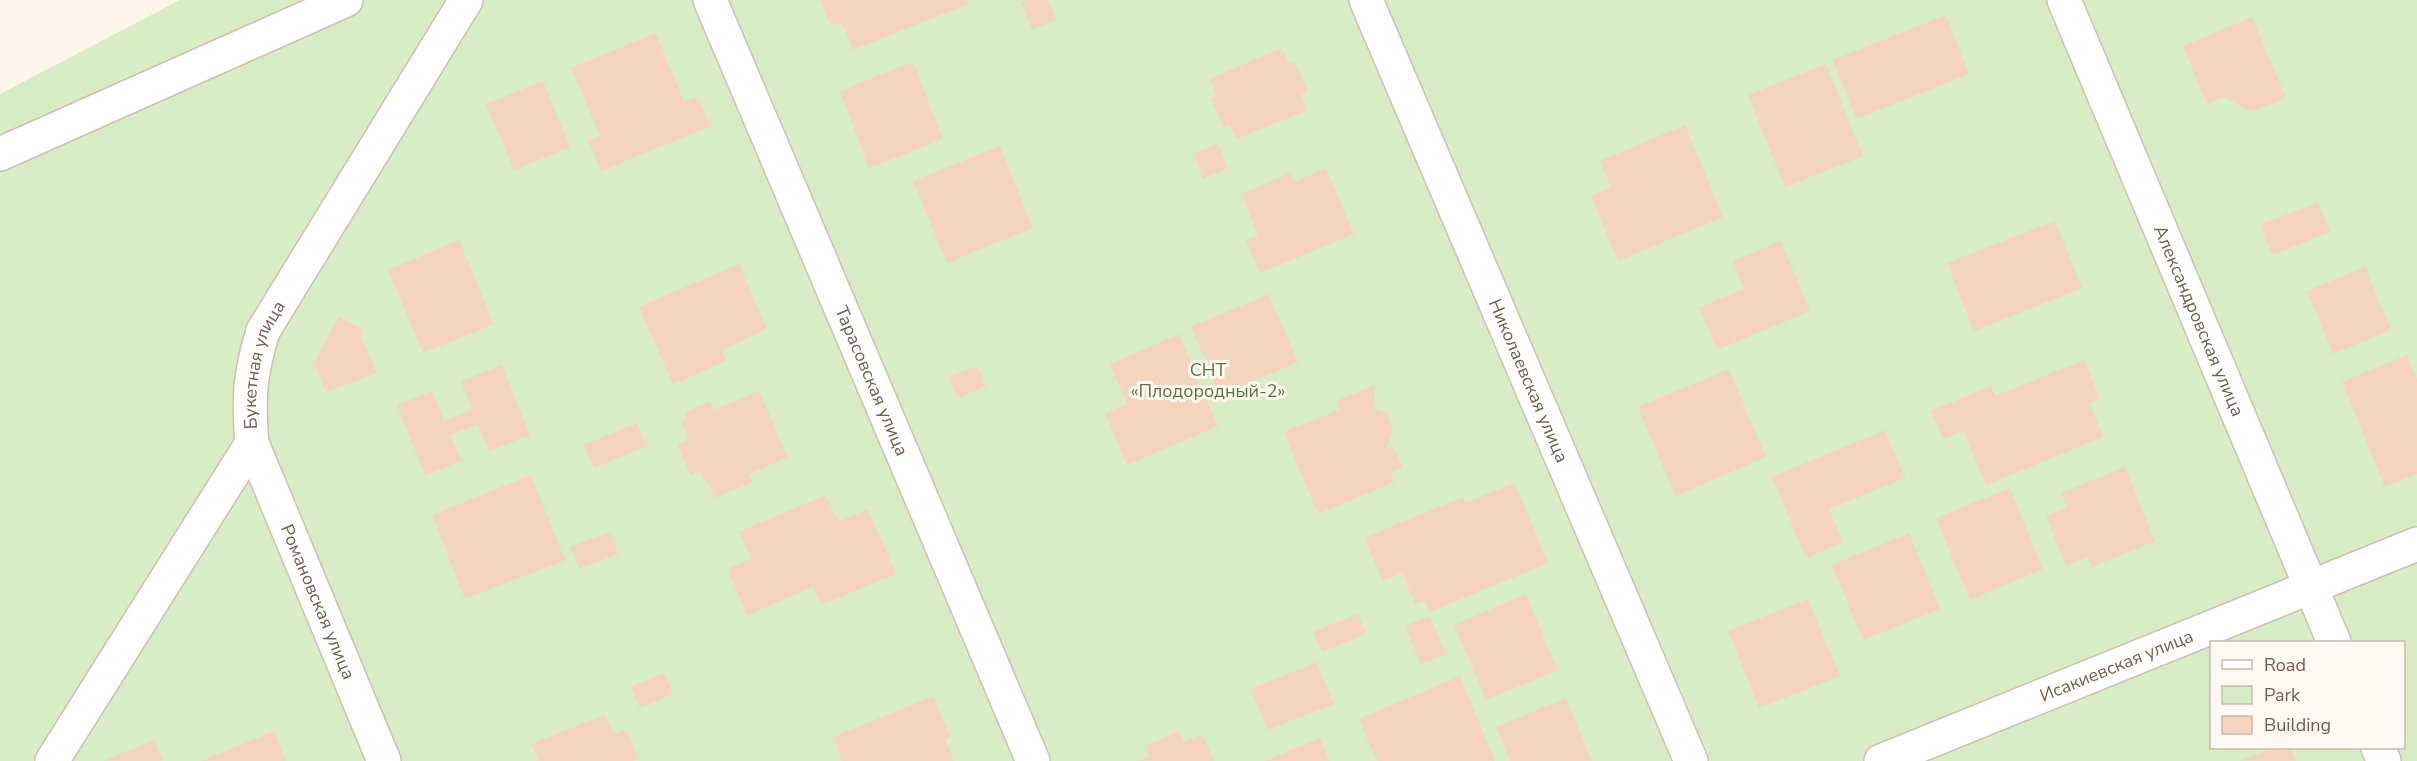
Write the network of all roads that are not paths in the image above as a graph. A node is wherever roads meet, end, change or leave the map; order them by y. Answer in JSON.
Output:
{"nodes":[{"id":1,"x":346,"y":0,"type":"edge"},
{"id":2,"x":466,"y":0,"type":"edge"},
{"id":3,"x":710,"y":0,"type":"edge"},
{"id":4,"x":1366,"y":0,"type":"edge"},
{"id":5,"x":2064,"y":0,"type":"edge"},
{"id":6,"x":0,"y":154,"type":"edge"},
{"id":7,"x":252,"y":443,"type":"junction"},
{"id":8,"x":2417,"y":544,"type":"edge"},
{"id":9,"x":2311,"y":587,"type":"junction"},
{"id":10,"x":2334,"y":641,"type":"edge"},
{"id":11,"x":52,"y":761,"type":"edge"},
{"id":12,"x":384,"y":761,"type":"edge"},
{"id":13,"x":1033,"y":761,"type":"edge"},
{"id":14,"x":1691,"y":761,"type":"edge"},
{"id":15,"x":1881,"y":761,"type":"edge"}],
"edges":[{"from":1,"to":6,"type":"street"},
{"from":2,"to":7,"type":"street","name":"Букетная улица"},
{"from":3,"to":13,"type":"street","name":"Тарасовская улица"},
{"from":4,"to":14,"type":"street","name":"Николаевская улица"},
{"from":5,"to":9,"type":"street","name":"Александровская улица"},
{"from":7,"to":11,"type":"street","name":"Букетная улица"},
{"from":7,"to":12,"type":"street","name":"Романовская улица"},
{"from":8,"to":9,"type":"street","name":"Исакиевская улица"},
{"from":9,"to":10,"type":"street","name":"Александровская улица"},
{"from":9,"to":15,"type":"street","name":"Исакиевская улица"}]}
